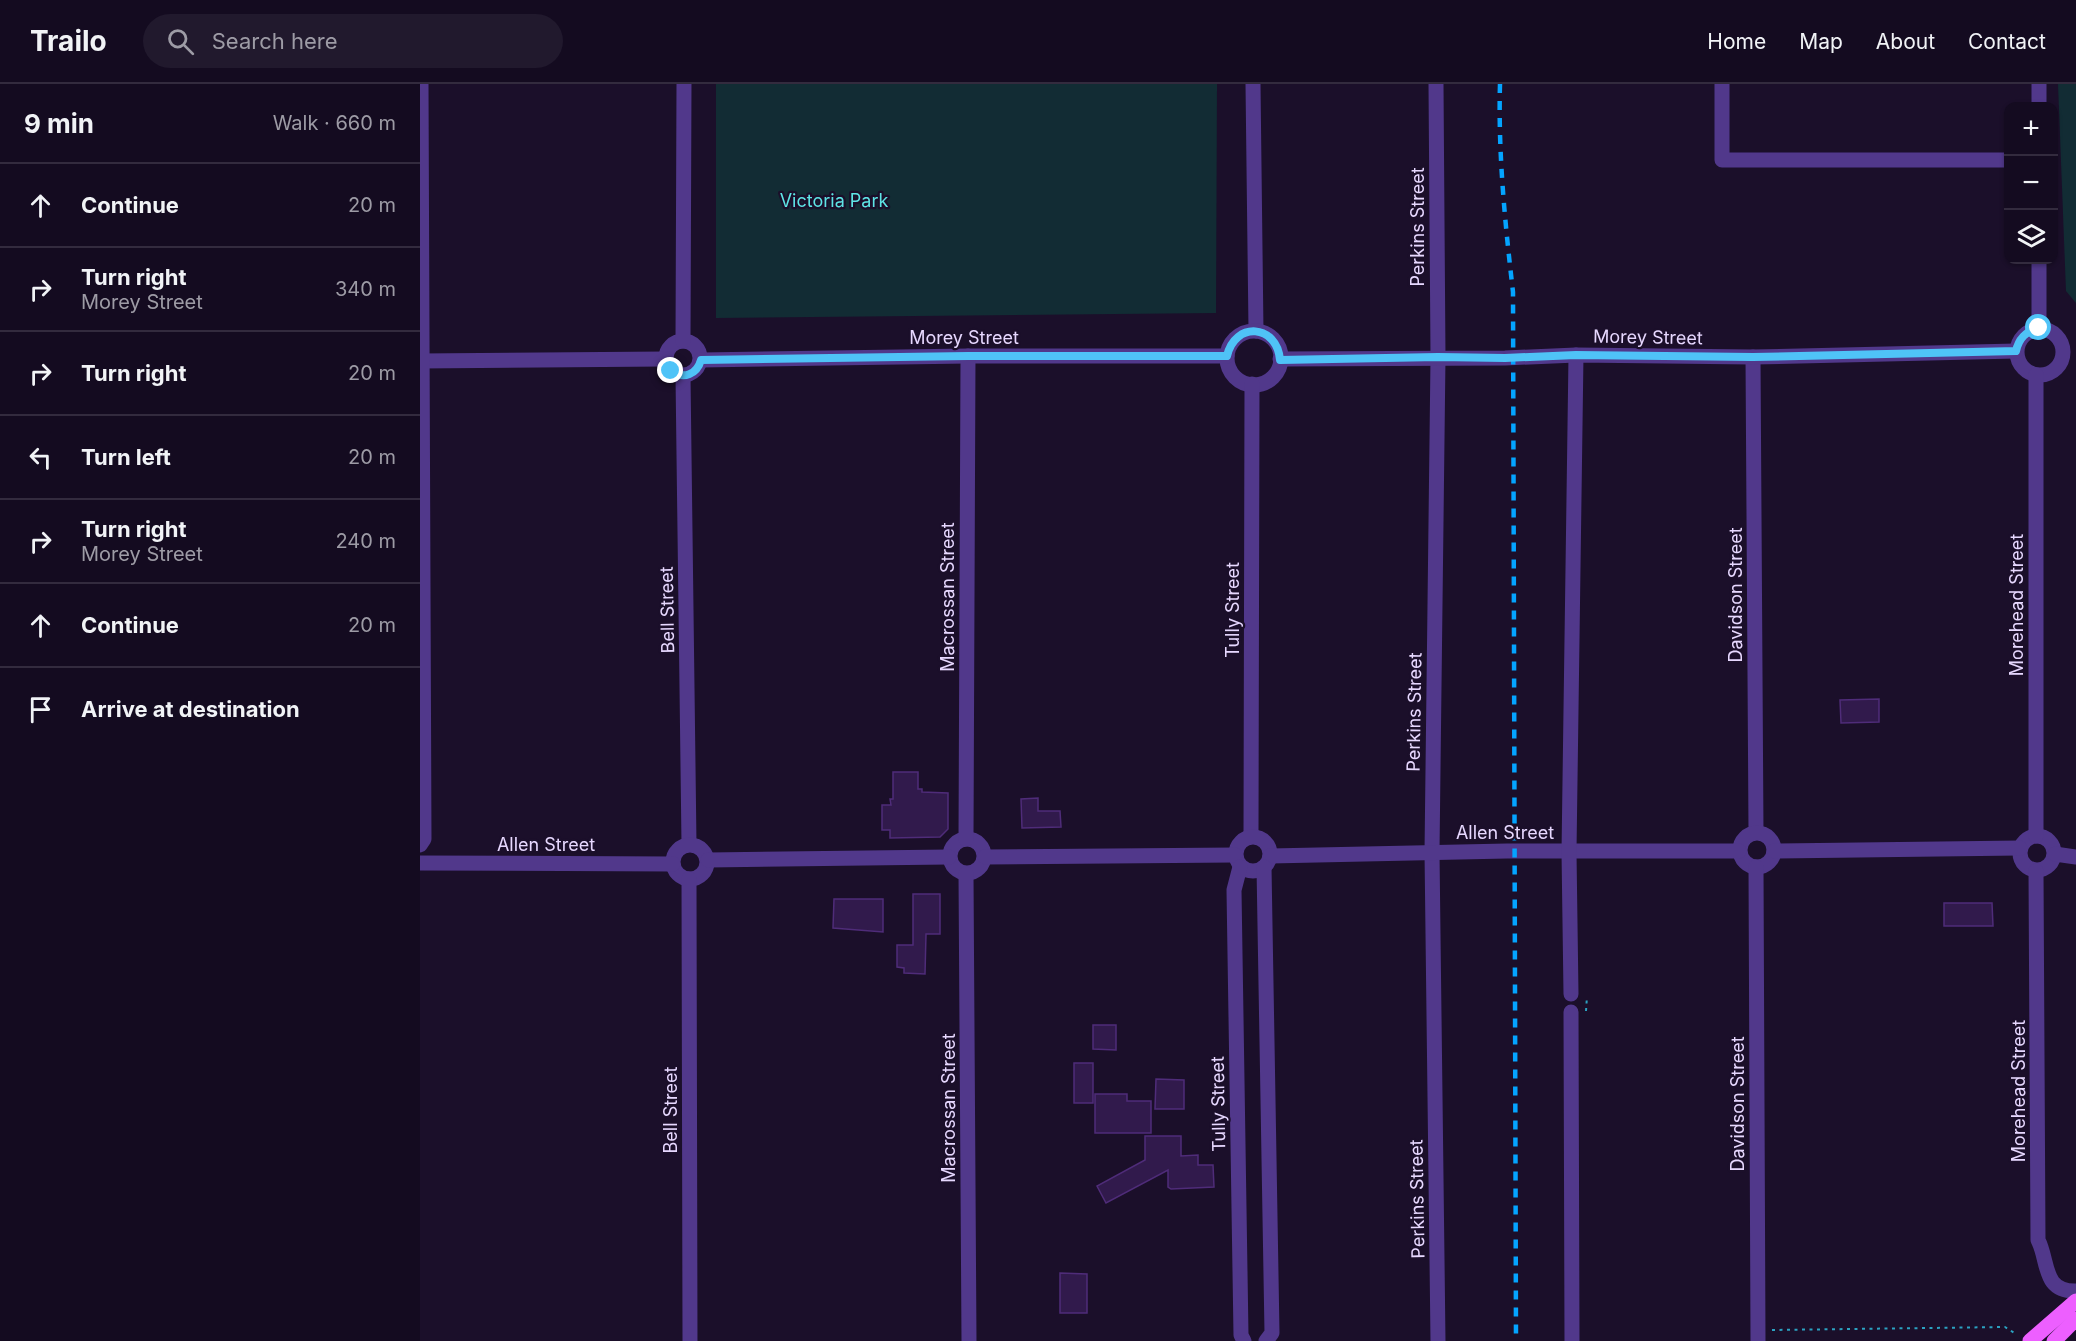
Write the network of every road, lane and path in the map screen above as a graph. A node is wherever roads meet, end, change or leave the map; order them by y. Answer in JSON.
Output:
{"nodes":[{"id":1,"x":420,"y":84,"type":"edge"},
{"id":2,"x":684,"y":84,"type":"edge"},
{"id":3,"x":1253,"y":84,"type":"edge"},
{"id":4,"x":1436,"y":84,"type":"edge"},
{"id":5,"x":1722,"y":84,"type":"edge"},
{"id":6,"x":2039,"y":84,"type":"edge"},
{"id":7,"x":2039,"y":102,"type":"edge"},
{"id":8,"x":2004,"y":160,"type":"edge"},
{"id":9,"x":2039,"y":264,"type":"edge"},
{"id":10,"x":2039,"y":328,"type":"junction"},
{"id":11,"x":1256,"y":331,"type":"junction"},
{"id":12,"x":683,"y":341,"type":"junction"},
{"id":13,"x":2016,"y":351,"type":"junction"},
{"id":14,"x":2070,"y":354,"type":"edge"},
{"id":15,"x":1576,"y":355,"type":"junction"},
{"id":16,"x":968,"y":356,"type":"junction"},
{"id":17,"x":1227,"y":356,"type":"junction"},
{"id":18,"x":1438,"y":357,"type":"junction"},
{"id":19,"x":1753,"y":357,"type":"junction"},
{"id":20,"x":665,"y":359,"type":"junction"},
{"id":21,"x":701,"y":360,"type":"junction"},
{"id":22,"x":1280,"y":360,"type":"junction"},
{"id":23,"x":421,"y":361,"type":"edge"},
{"id":24,"x":2036,"y":375,"type":"junction"},
{"id":25,"x":683,"y":376,"type":"junction"},
{"id":26,"x":1252,"y":384,"type":"junction"},
{"id":27,"x":1756,"y":832,"type":"junction"},
{"id":28,"x":1251,"y":836,"type":"junction"},
{"id":29,"x":2036,"y":836,"type":"junction"},
{"id":30,"x":966,"y":839,"type":"junction"},
{"id":31,"x":420,"y":844,"type":"edge"},
{"id":32,"x":689,"y":844,"type":"junction"},
{"id":33,"x":2020,"y":848,"type":"junction"},
{"id":34,"x":1739,"y":850,"type":"junction"},
{"id":35,"x":1774,"y":851,"type":"junction"},
{"id":36,"x":1432,"y":852,"type":"junction"},
{"id":37,"x":1569,"y":852,"type":"junction"},
{"id":38,"x":2055,"y":854,"type":"junction"},
{"id":39,"x":949,"y":857,"type":"junction"},
{"id":40,"x":985,"y":857,"type":"junction"},
{"id":41,"x":2076,"y":857,"type":"edge"},
{"id":42,"x":708,"y":860,"type":"junction"},
{"id":43,"x":1238,"y":861,"type":"junction"},
{"id":44,"x":1267,"y":862,"type":"junction"},
{"id":45,"x":420,"y":863,"type":"edge"},
{"id":46,"x":673,"y":864,"type":"junction"},
{"id":47,"x":1756,"y":867,"type":"junction"},
{"id":48,"x":2036,"y":871,"type":"junction"},
{"id":49,"x":966,"y":874,"type":"junction"},
{"id":50,"x":689,"y":879,"type":"junction"},
{"id":51,"x":1571,"y":994,"type":"dead end"},
{"id":52,"x":1571,"y":1012,"type":"dead end"},
{"id":53,"x":2076,"y":1292,"type":"edge"},
{"id":54,"x":2076,"y":1301,"type":"edge"},
{"id":55,"x":2076,"y":1319,"type":"edge"},
{"id":56,"x":1758,"y":1335,"type":"edge"},
{"id":57,"x":2024,"y":1339,"type":"edge"},
{"id":58,"x":690,"y":1341,"type":"edge"},
{"id":59,"x":969,"y":1341,"type":"edge"},
{"id":60,"x":1244,"y":1341,"type":"edge"},
{"id":61,"x":1266,"y":1341,"type":"edge"},
{"id":62,"x":1438,"y":1341,"type":"edge"},
{"id":63,"x":1572,"y":1341,"type":"edge"},
{"id":64,"x":2054,"y":1341,"type":"edge"},
{"id":65,"x":2060,"y":1341,"type":"edge"}],
"edges":[{"from":1,"to":23,"type":"street"},
{"from":2,"to":12,"type":"street"},
{"from":3,"to":11,"type":"street"},
{"from":4,"to":18,"type":"street","name":"Perkins Street"},
{"from":5,"to":8,"type":"street"},
{"from":6,"to":7,"type":"street"},
{"from":9,"to":10,"type":"street"},
{"from":10,"to":13,"type":"street"},
{"from":10,"to":14,"type":"street"},
{"from":11,"to":17,"type":"street"},
{"from":11,"to":22,"type":"street"},
{"from":12,"to":20,"type":"street"},
{"from":12,"to":21,"type":"street"},
{"from":13,"to":19,"type":"street","name":"Morey Street"},
{"from":13,"to":24,"type":"street"},
{"from":14,"to":24,"type":"street"},
{"from":15,"to":18,"type":"street","name":"Morey Street"},
{"from":15,"to":19,"type":"street","name":"Morey Street"},
{"from":15,"to":37,"type":"street"},
{"from":16,"to":17,"type":"street","name":"Morey Street"},
{"from":16,"to":21,"type":"street","name":"Morey Street"},
{"from":16,"to":30,"type":"street","name":"Macrossan Street"},
{"from":17,"to":26,"type":"street"},
{"from":18,"to":22,"type":"street","name":"Morey Street"},
{"from":18,"to":36,"type":"street","name":"Perkins Street"},
{"from":19,"to":27,"type":"street","name":"Davidson Street"},
{"from":20,"to":23,"type":"street"},
{"from":20,"to":25,"type":"street"},
{"from":21,"to":25,"type":"street"},
{"from":22,"to":26,"type":"street"},
{"from":23,"to":31,"type":"street"},
{"from":24,"to":29,"type":"street","name":"Morehead Street"},
{"from":25,"to":32,"type":"street","name":"Bell Street"},
{"from":26,"to":28,"type":"street","name":"Tully Street"},
{"from":27,"to":34,"type":"street"},
{"from":27,"to":35,"type":"street"},
{"from":28,"to":43,"type":"street"},
{"from":28,"to":44,"type":"street"},
{"from":29,"to":33,"type":"street"},
{"from":29,"to":38,"type":"street"},
{"from":30,"to":39,"type":"street"},
{"from":30,"to":40,"type":"street"},
{"from":32,"to":42,"type":"street"},
{"from":32,"to":46,"type":"street"},
{"from":33,"to":35,"type":"street"},
{"from":33,"to":48,"type":"street"},
{"from":34,"to":37,"type":"street","name":"Allen Street"},
{"from":34,"to":47,"type":"street"},
{"from":35,"to":47,"type":"street"},
{"from":36,"to":37,"type":"street","name":"Allen Street"},
{"from":36,"to":44,"type":"street","name":"Allen Street"},
{"from":36,"to":62,"type":"street","name":"Perkins Street"},
{"from":37,"to":51,"type":"street"},
{"from":38,"to":41,"type":"street"},
{"from":38,"to":48,"type":"street"},
{"from":39,"to":42,"type":"street"},
{"from":39,"to":49,"type":"street"},
{"from":40,"to":43,"type":"street"},
{"from":40,"to":49,"type":"street"},
{"from":42,"to":50,"type":"street"},
{"from":43,"to":44,"type":"street"},
{"from":43,"to":60,"type":"street","name":"Tully Street"},
{"from":44,"to":61,"type":"street"},
{"from":45,"to":46,"type":"street","name":"Allen Street"},
{"from":46,"to":50,"type":"street"},
{"from":47,"to":56,"type":"street","name":"Davidson Street"},
{"from":48,"to":53,"type":"street","name":"Morehead Street"},
{"from":49,"to":59,"type":"street","name":"Macrossan Street"},
{"from":50,"to":58,"type":"street","name":"Bell Street"},
{"from":52,"to":63,"type":"street"},
{"from":54,"to":57,"type":"main road"},
{"from":55,"to":64,"type":"main road"},
{"from":55,"to":65,"type":"street"},
{"from":56,"to":57,"type":"path"}]}
